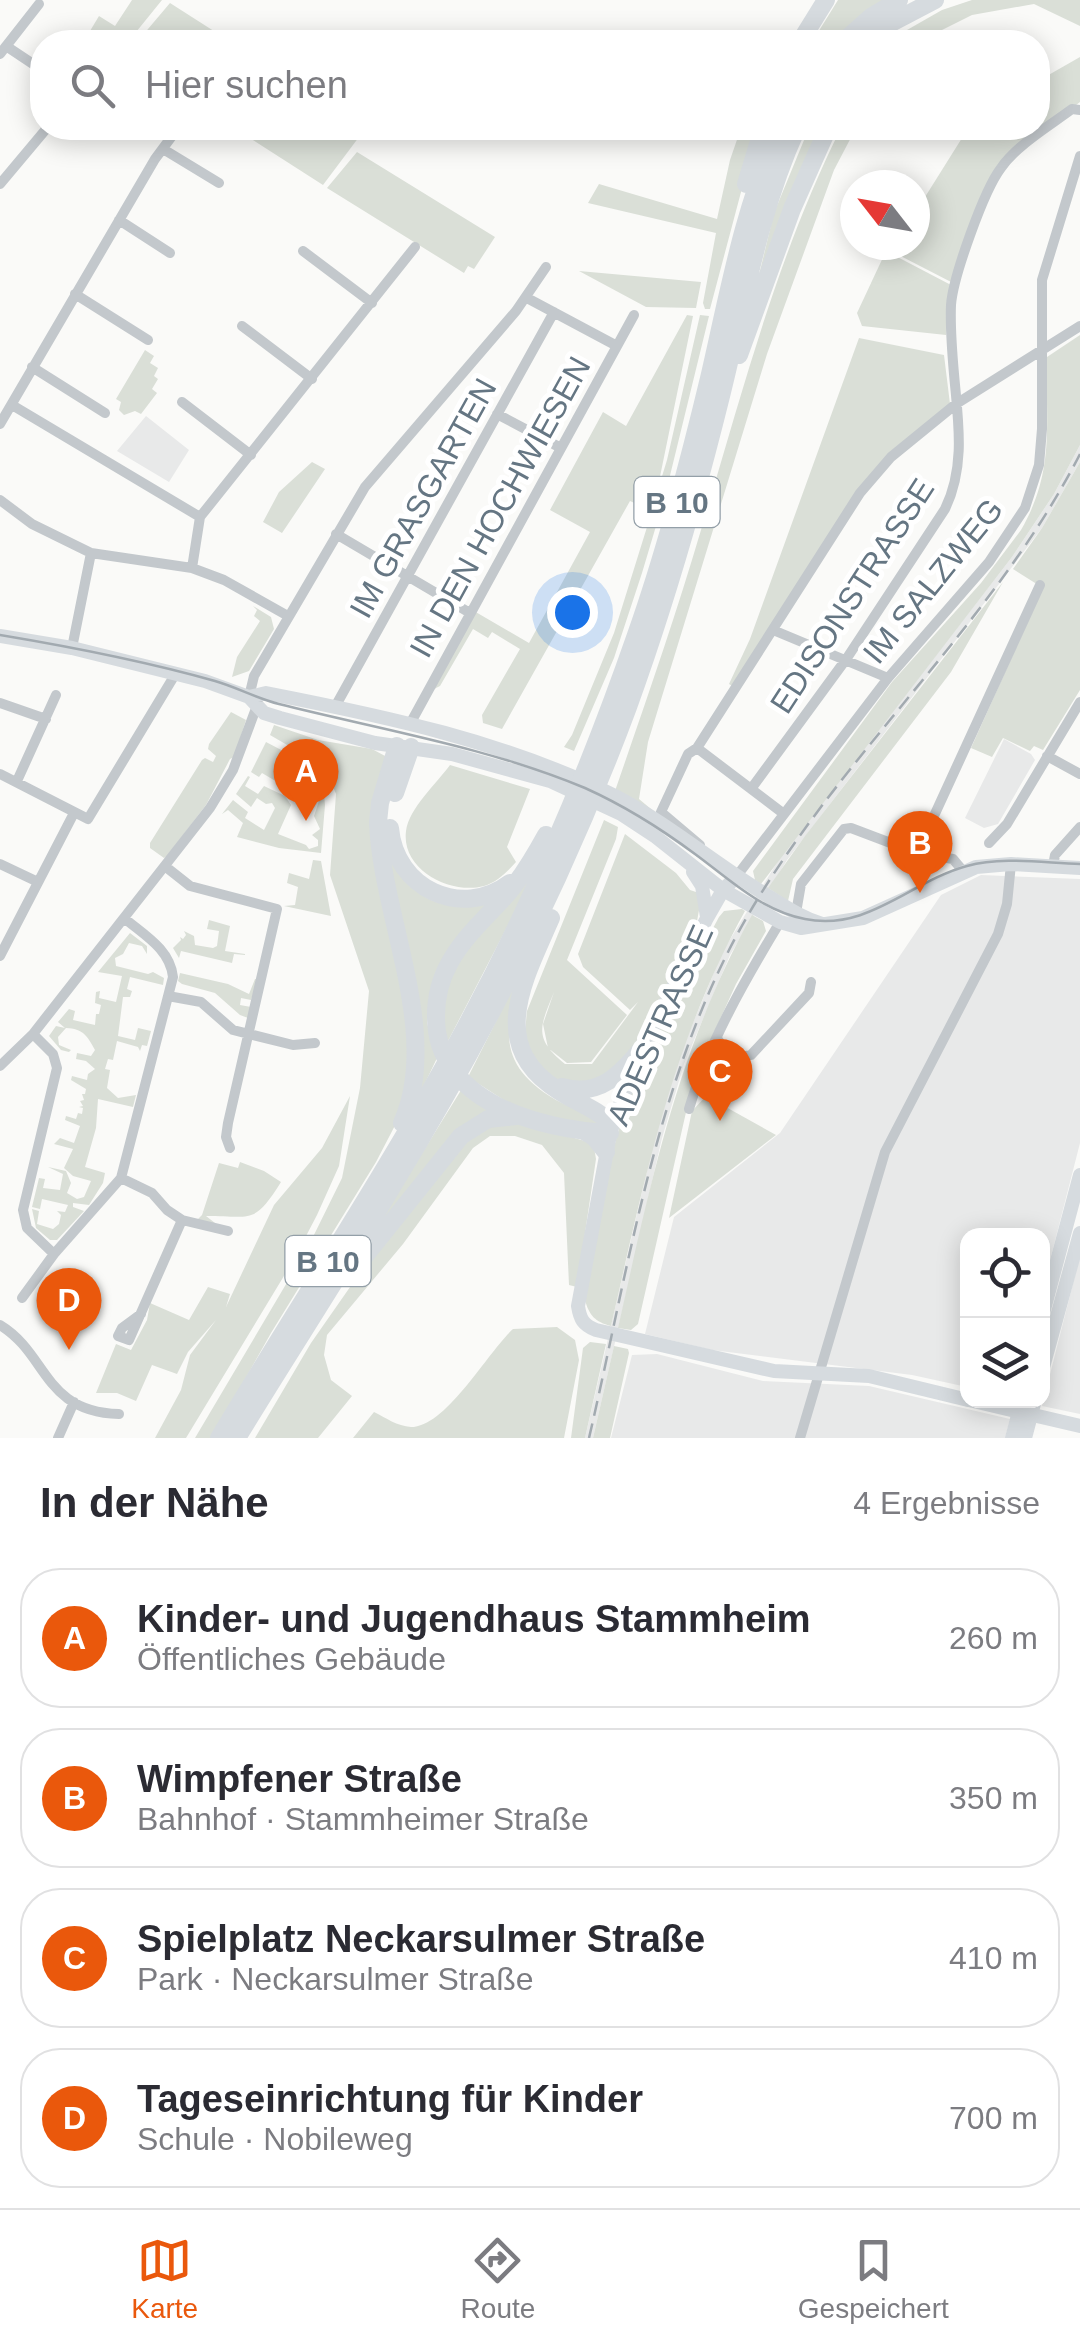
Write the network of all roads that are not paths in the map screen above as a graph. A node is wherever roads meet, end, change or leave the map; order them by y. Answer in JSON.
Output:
{"nodes":[{"id":1,"x":826,"y":0,"type":"edge"},
{"id":2,"x":900,"y":0,"type":"edge"},
{"id":3,"x":936,"y":0,"type":"edge"},
{"id":4,"x":39,"y":4,"type":"dead end"},
{"id":5,"x":807,"y":30,"type":"edge"},
{"id":6,"x":856,"y":30,"type":"edge"},
{"id":7,"x":881,"y":30,"type":"edge"},
{"id":8,"x":3,"y":50,"type":"edge"},
{"id":9,"x":30,"y":64,"type":"edge"},
{"id":10,"x":1080,"y":110,"type":"edge"},
{"id":11,"x":1050,"y":126,"type":"edge"},
{"id":12,"x":37,"y":140,"type":"edge"},
{"id":13,"x":169,"y":140,"type":"edge"},
{"id":14,"x":759,"y":140,"type":"edge"},
{"id":15,"x":775,"y":140,"type":"edge"},
{"id":16,"x":792,"y":140,"type":"edge"},
{"id":17,"x":823,"y":140,"type":"edge"},
{"id":18,"x":1032,"y":140,"type":"edge"},
{"id":19,"x":163,"y":149,"type":"junction"},
{"id":20,"x":1080,"y":156,"type":"edge"},
{"id":21,"x":219,"y":183,"type":"dead end"},
{"id":22,"x":0,"y":184,"type":"edge"},
{"id":23,"x":119,"y":220,"type":"junction"},
{"id":24,"x":415,"y":247,"type":"dead end"},
{"id":25,"x":303,"y":251,"type":"dead end"},
{"id":26,"x":170,"y":253,"type":"dead end"},
{"id":27,"x":735,"y":264,"type":"junction"},
{"id":28,"x":546,"y":266,"type":"dead end"},
{"id":29,"x":75,"y":294,"type":"junction"},
{"id":30,"x":527,"y":298,"type":"junction"},
{"id":31,"x":372,"y":303,"type":"junction"},
{"id":32,"x":554,"y":312,"type":"junction"},
{"id":33,"x":634,"y":315,"type":"dead end"},
{"id":34,"x":242,"y":326,"type":"dead end"},
{"id":35,"x":1080,"y":326,"type":"edge"},
{"id":36,"x":148,"y":340,"type":"dead end"},
{"id":37,"x":617,"y":346,"type":"junction"},
{"id":38,"x":1040,"y":353,"type":"junction"},
{"id":39,"x":32,"y":368,"type":"junction"},
{"id":40,"x":312,"y":379,"type":"junction"},
{"id":41,"x":722,"y":394,"type":"junction"},
{"id":42,"x":182,"y":402,"type":"dead end"},
{"id":43,"x":956,"y":404,"type":"junction"},
{"id":44,"x":12,"y":405,"type":"junction"},
{"id":45,"x":105,"y":413,"type":"dead end"},
{"id":46,"x":498,"y":414,"type":"junction"},
{"id":47,"x":0,"y":424,"type":"edge"},
{"id":48,"x":560,"y":448,"type":"junction"},
{"id":49,"x":252,"y":455,"type":"junction"},
{"id":50,"x":0,"y":500,"type":"edge"},
{"id":51,"x":200,"y":517,"type":"junction"},
{"id":52,"x":336,"y":534,"type":"junction"},
{"id":53,"x":91,"y":553,"type":"junction"},
{"id":54,"x":192,"y":568,"type":"junction"},
{"id":55,"x":408,"y":576,"type":"junction"},
{"id":56,"x":1040,"y":585,"type":"dead end"},
{"id":57,"x":470,"y":613,"type":"junction"},
{"id":58,"x":288,"y":616,"type":"junction"},
{"id":59,"x":773,"y":630,"type":"junction"},
{"id":60,"x":0,"y":636,"type":"edge"},
{"id":61,"x":72,"y":648,"type":"junction"},
{"id":62,"x":847,"y":658,"type":"junction"},
{"id":63,"x":176,"y":674,"type":"junction"},
{"id":64,"x":888,"y":678,"type":"junction"},
{"id":65,"x":56,"y":695,"type":"dead end"},
{"id":66,"x":256,"y":699,"type":"junction"},
{"id":67,"x":1080,"y":702,"type":"edge"},
{"id":68,"x":0,"y":703,"type":"edge"},
{"id":69,"x":335,"y":707,"type":"junction"},
{"id":70,"x":46,"y":719,"type":"junction"},
{"id":71,"x":410,"y":724,"type":"junction"},
{"id":72,"x":404,"y":747,"type":"junction"},
{"id":73,"x":697,"y":748,"type":"junction"},
{"id":74,"x":1047,"y":756,"type":"junction"},
{"id":75,"x":0,"y":774,"type":"edge"},
{"id":76,"x":1080,"y":774,"type":"edge"},
{"id":77,"x":592,"y":776,"type":"junction"},
{"id":78,"x":17,"y":781,"type":"junction"},
{"id":79,"x":751,"y":789,"type":"junction"},
{"id":80,"x":577,"y":812,"type":"junction"},
{"id":81,"x":74,"y":813,"type":"junction"},
{"id":82,"x":784,"y":814,"type":"junction"},
{"id":83,"x":1080,"y":827,"type":"edge"},
{"id":84,"x":989,"y":843,"type":"dead end"},
{"id":85,"x":917,"y":853,"type":"junction"},
{"id":86,"x":704,"y":855,"type":"junction"},
{"id":87,"x":684,"y":860,"type":"junction"},
{"id":88,"x":0,"y":864,"type":"edge"},
{"id":89,"x":1011,"y":864,"type":"junction"},
{"id":90,"x":166,"y":866,"type":"junction"},
{"id":91,"x":1053,"y":866,"type":"junction"},
{"id":92,"x":1080,"y":868,"type":"edge"},
{"id":93,"x":964,"y":871,"type":"junction"},
{"id":94,"x":522,"y":873,"type":"junction"},
{"id":95,"x":736,"y":877,"type":"junction"},
{"id":96,"x":38,"y":882,"type":"junction"},
{"id":97,"x":554,"y":884,"type":"junction"},
{"id":98,"x":722,"y":890,"type":"junction"},
{"id":99,"x":796,"y":913,"type":"junction"},
{"id":100,"x":124,"y":918,"type":"junction"},
{"id":101,"x":707,"y":918,"type":"junction"},
{"id":102,"x":773,"y":919,"type":"junction"},
{"id":103,"x":822,"y":924,"type":"junction"},
{"id":104,"x":4,"y":940,"type":"edge"},
{"id":105,"x":0,"y":956,"type":"edge"},
{"id":106,"x":811,"y":982,"type":"dead end"},
{"id":107,"x":168,"y":996,"type":"junction"},
{"id":108,"x":33,"y":1034,"type":"junction"},
{"id":109,"x":249,"y":1034,"type":"junction"},
{"id":110,"x":718,"y":1040,"type":"junction"},
{"id":111,"x":315,"y":1043,"type":"dead end"},
{"id":112,"x":644,"y":1046,"type":"junction"},
{"id":113,"x":462,"y":1051,"type":"junction"},
{"id":114,"x":0,"y":1066,"type":"edge"},
{"id":115,"x":545,"y":1080,"type":"junction"},
{"id":116,"x":690,"y":1108,"type":"dead end"},
{"id":117,"x":523,"y":1116,"type":"junction"},
{"id":118,"x":610,"y":1136,"type":"junction"},
{"id":119,"x":230,"y":1148,"type":"dead end"},
{"id":120,"x":387,"y":1164,"type":"junction"},
{"id":121,"x":1080,"y":1175,"type":"edge"},
{"id":122,"x":120,"y":1178,"type":"junction"},
{"id":123,"x":1078,"y":1194,"type":"edge"},
{"id":124,"x":182,"y":1220,"type":"junction"},
{"id":125,"x":228,"y":1231,"type":"dead end"},
{"id":126,"x":1080,"y":1233,"type":"edge"},
{"id":127,"x":54,"y":1254,"type":"junction"},
{"id":128,"x":1050,"y":1290,"type":"edge"},
{"id":129,"x":22,"y":1298,"type":"dead end"},
{"id":130,"x":141,"y":1314,"type":"dead end"},
{"id":131,"x":0,"y":1325,"type":"edge"},
{"id":132,"x":302,"y":1333,"type":"junction"},
{"id":133,"x":1050,"y":1342,"type":"edge"},
{"id":134,"x":818,"y":1374,"type":"junction"},
{"id":135,"x":960,"y":1398,"type":"edge"},
{"id":136,"x":74,"y":1402,"type":"junction"},
{"id":137,"x":1027,"y":1408,"type":"edge"},
{"id":138,"x":1027,"y":1408,"type":"edge"},
{"id":139,"x":1030,"y":1408,"type":"edge"},
{"id":140,"x":119,"y":1414,"type":"dead end"},
{"id":141,"x":1080,"y":1426,"type":"edge"},
{"id":142,"x":58,"y":1438,"type":"edge"},
{"id":143,"x":220,"y":1438,"type":"edge"},
{"id":144,"x":238,"y":1438,"type":"edge"},
{"id":145,"x":800,"y":1438,"type":"edge"},
{"id":146,"x":1012,"y":1438,"type":"edge"},
{"id":147,"x":1026,"y":1438,"type":"edge"}],
"edges":[{"from":1,"to":5,"type":"highway"},
{"from":2,"to":6,"type":"highway"},
{"from":3,"to":7,"type":"highway"},
{"from":4,"to":8,"type":"street"},
{"from":8,"to":9,"type":"street"},
{"from":10,"to":11,"type":"street","name":"EDISONSTRASSE"},
{"from":12,"to":22,"type":"street"},
{"from":13,"to":19,"type":"street"},
{"from":14,"to":27,"type":"highway","number":"B 10"},
{"from":15,"to":27,"type":"highway","number":"B 10"},
{"from":16,"to":41,"type":"highway","number":"B 10"},
{"from":17,"to":41,"type":"highway"},
{"from":18,"to":43,"type":"street","name":"EDISONSTRASSE"},
{"from":19,"to":21,"type":"street"},
{"from":19,"to":23,"type":"street"},
{"from":20,"to":38,"type":"street","name":"IM SALZWEG"},
{"from":23,"to":26,"type":"street"},
{"from":23,"to":29,"type":"street"},
{"from":24,"to":31,"type":"street"},
{"from":25,"to":31,"type":"street"},
{"from":27,"to":77,"type":"highway","number":"B 10"},
{"from":28,"to":30,"type":"street"},
{"from":29,"to":36,"type":"street"},
{"from":29,"to":39,"type":"street"},
{"from":30,"to":32,"type":"street"},
{"from":30,"to":52,"type":"street"},
{"from":31,"to":40,"type":"street"},
{"from":32,"to":37,"type":"street"},
{"from":32,"to":46,"type":"street","name":"IM GRASGARTEN"},
{"from":33,"to":37,"type":"street","name":"IN DEN HOCHWIESEN"},
{"from":34,"to":40,"type":"street"},
{"from":35,"to":38,"type":"street"},
{"from":37,"to":48,"type":"street","name":"IN DEN HOCHWIESEN"},
{"from":38,"to":43,"type":"street"},
{"from":38,"to":64,"type":"street","name":"IM SALZWEG"},
{"from":39,"to":44,"type":"street"},
{"from":39,"to":45,"type":"street"},
{"from":40,"to":49,"type":"street"},
{"from":41,"to":77,"type":"highway","number":"B 10"},
{"from":42,"to":49,"type":"street"},
{"from":43,"to":59,"type":"street"},
{"from":43,"to":62,"type":"street","name":"EDISONSTRASSE"},
{"from":44,"to":47,"type":"street"},
{"from":44,"to":51,"type":"street"},
{"from":46,"to":48,"type":"street"},
{"from":46,"to":55,"type":"street","name":"IM GRASGARTEN"},
{"from":48,"to":57,"type":"street","name":"IN DEN HOCHWIESEN"},
{"from":49,"to":51,"type":"street"},
{"from":50,"to":53,"type":"street"},
{"from":51,"to":54,"type":"street"},
{"from":52,"to":55,"type":"street"},
{"from":52,"to":58,"type":"street"},
{"from":53,"to":54,"type":"street"},
{"from":53,"to":61,"type":"street"},
{"from":54,"to":58,"type":"street"},
{"from":55,"to":57,"type":"street"},
{"from":55,"to":69,"type":"street","name":"IM GRASGARTEN"},
{"from":56,"to":85,"type":"street"},
{"from":57,"to":71,"type":"street","name":"IN DEN HOCHWIESEN"},
{"from":58,"to":66,"type":"street"},
{"from":59,"to":62,"type":"street"},
{"from":59,"to":73,"type":"street"},
{"from":60,"to":61,"type":"main road"},
{"from":61,"to":63,"type":"main road"},
{"from":62,"to":64,"type":"street"},
{"from":62,"to":79,"type":"street","name":"EDISONSTRASSE"},
{"from":63,"to":66,"type":"main road"},
{"from":63,"to":81,"type":"street"},
{"from":64,"to":82,"type":"street","name":"IM SALZWEG"},
{"from":65,"to":70,"type":"street"},
{"from":66,"to":69,"type":"main road"},
{"from":66,"to":72,"type":"main road"},
{"from":66,"to":90,"type":"street"},
{"from":67,"to":74,"type":"street"},
{"from":68,"to":70,"type":"street"},
{"from":69,"to":71,"type":"main road"},
{"from":70,"to":78,"type":"street"},
{"from":71,"to":72,"type":"main road"},
{"from":71,"to":86,"type":"main road"},
{"from":72,"to":87,"type":"main road"},
{"from":72,"to":94,"type":"highway"},
{"from":72,"to":120,"type":"highway","number":"B 10"},
{"from":73,"to":79,"type":"street"},
{"from":73,"to":86,"type":"street"},
{"from":74,"to":76,"type":"street"},
{"from":74,"to":84,"type":"street"},
{"from":75,"to":78,"type":"street"},
{"from":77,"to":80,"type":"highway","number":"B 10"},
{"from":78,"to":81,"type":"street"},
{"from":79,"to":82,"type":"street"},
{"from":80,"to":94,"type":"highway"},
{"from":80,"to":97,"type":"highway","number":"B 10"},
{"from":80,"to":113,"type":"highway","number":"B 10"},
{"from":81,"to":96,"type":"street"},
{"from":82,"to":95,"type":"street","name":"IM SALZWEG"},
{"from":83,"to":91,"type":"street"},
{"from":85,"to":93,"type":"street"},
{"from":85,"to":99,"type":"street"},
{"from":86,"to":95,"type":"main road"},
{"from":87,"to":98,"type":"main road"},
{"from":87,"to":101,"type":"main road"},
{"from":88,"to":96,"type":"street"},
{"from":89,"to":91,"type":"main road"},
{"from":89,"to":93,"type":"main road"},
{"from":89,"to":134,"type":"street"},
{"from":90,"to":100,"type":"street"},
{"from":90,"to":109,"type":"street"},
{"from":91,"to":92,"type":"main road"},
{"from":93,"to":103,"type":"main road"},
{"from":94,"to":117,"type":"highway"},
{"from":95,"to":98,"type":"main road","name":"ADESTRASSE"},
{"from":95,"to":99,"type":"main road"},
{"from":96,"to":104,"type":"street"},
{"from":97,"to":113,"type":"highway","number":"B 10"},
{"from":97,"to":115,"type":"highway","number":"B 10"},
{"from":98,"to":101,"type":"main road","name":"ADESTRASSE"},
{"from":98,"to":102,"type":"main road"},
{"from":99,"to":103,"type":"main road"},
{"from":100,"to":107,"type":"street"},
{"from":100,"to":108,"type":"street"},
{"from":101,"to":112,"type":"main road","name":"ADESTRASSE"},
{"from":102,"to":103,"type":"main road"},
{"from":102,"to":110,"type":"street"},
{"from":104,"to":105,"type":"street"},
{"from":106,"to":110,"type":"street"},
{"from":107,"to":109,"type":"street"},
{"from":107,"to":122,"type":"street"},
{"from":108,"to":114,"type":"street"},
{"from":108,"to":127,"type":"street"},
{"from":109,"to":111,"type":"street"},
{"from":109,"to":119,"type":"street"},
{"from":110,"to":116,"type":"street"},
{"from":112,"to":115,"type":"highway"},
{"from":112,"to":118,"type":"main road","name":"ADESTRASSE"},
{"from":113,"to":120,"type":"highway","number":"B 10"},
{"from":113,"to":132,"type":"highway","number":"B 10"},
{"from":115,"to":118,"type":"highway","number":"B 10"},
{"from":117,"to":118,"type":"highway"},
{"from":117,"to":132,"type":"highway"},
{"from":118,"to":134,"type":"main road","name":"ADESTRASSE"},
{"from":120,"to":143,"type":"highway","number":"B 10"},
{"from":121,"to":123,"type":"main road"},
{"from":122,"to":124,"type":"street"},
{"from":122,"to":127,"type":"street"},
{"from":123,"to":128,"type":"main road"},
{"from":124,"to":125,"type":"street"},
{"from":124,"to":130,"type":"street"},
{"from":126,"to":133,"type":"main road"},
{"from":127,"to":129,"type":"street"},
{"from":131,"to":136,"type":"street"},
{"from":132,"to":144,"type":"highway","number":"B 10"},
{"from":134,"to":135,"type":"main road","name":"ADESTRASSE"},
{"from":134,"to":145,"type":"street"},
{"from":136,"to":140,"type":"street"},
{"from":136,"to":142,"type":"street"},
{"from":137,"to":146,"type":"main road"},
{"from":138,"to":147,"type":"main road"},
{"from":139,"to":141,"type":"main road","name":"ADESTRASSE"}]}
